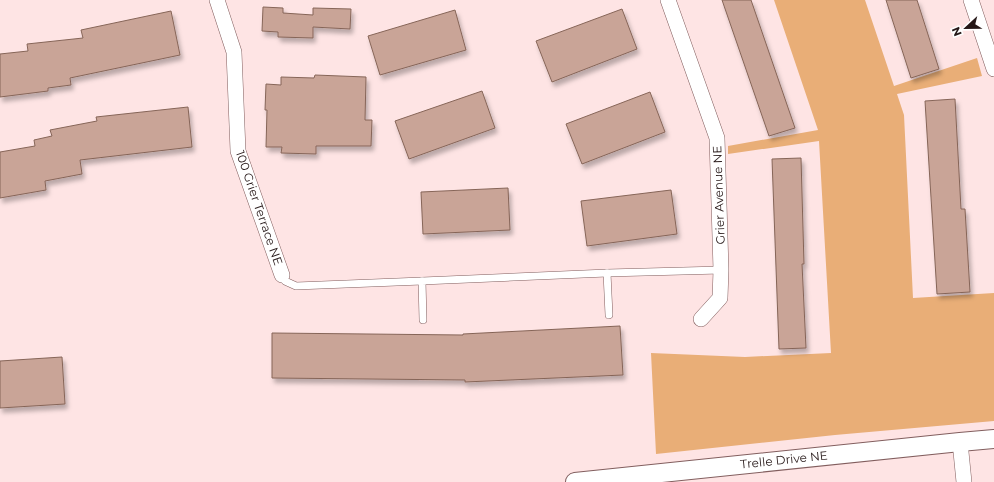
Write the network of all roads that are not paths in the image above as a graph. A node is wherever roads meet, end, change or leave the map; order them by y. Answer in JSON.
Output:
{"nodes":[{"id":1,"x":217,"y":0,"type":"edge"},
{"id":2,"x":668,"y":0,"type":"edge"},
{"id":3,"x":971,"y":0,"type":"edge"},
{"id":4,"x":994,"y":68,"type":"edge"},
{"id":5,"x":721,"y":270,"type":"junction"},
{"id":6,"x":608,"y":273,"type":"junction"},
{"id":7,"x":282,"y":275,"type":"joint"},
{"id":8,"x":422,"y":281,"type":"junction"},
{"id":9,"x":609,"y":315,"type":"dead end"},
{"id":10,"x":702,"y":319,"type":"dead end"},
{"id":11,"x":423,"y":320,"type":"dead end"},
{"id":12,"x":994,"y":439,"type":"edge"},
{"id":13,"x":960,"y":442,"type":"junction"},
{"id":14,"x":575,"y":482,"type":"edge"},
{"id":15,"x":964,"y":482,"type":"edge"}],
"edges":[{"from":1,"to":7,"type":"street","name":"100 Grier Terrace NE"},
{"from":2,"to":5,"type":"street","name":"Grier Avenue NE"},
{"from":3,"to":4,"type":"street"},
{"from":5,"to":6,"type":"lane"},
{"from":5,"to":10,"type":"street","name":"Grier Avenue NE"},
{"from":6,"to":8,"type":"lane"},
{"from":6,"to":9,"type":"lane"},
{"from":7,"to":8,"type":"lane"},
{"from":8,"to":11,"type":"lane"},
{"from":12,"to":13,"type":"street","name":"Trelle Drive NE"},
{"from":13,"to":14,"type":"street","name":"Trelle Drive NE"},
{"from":13,"to":15,"type":"street"}]}
